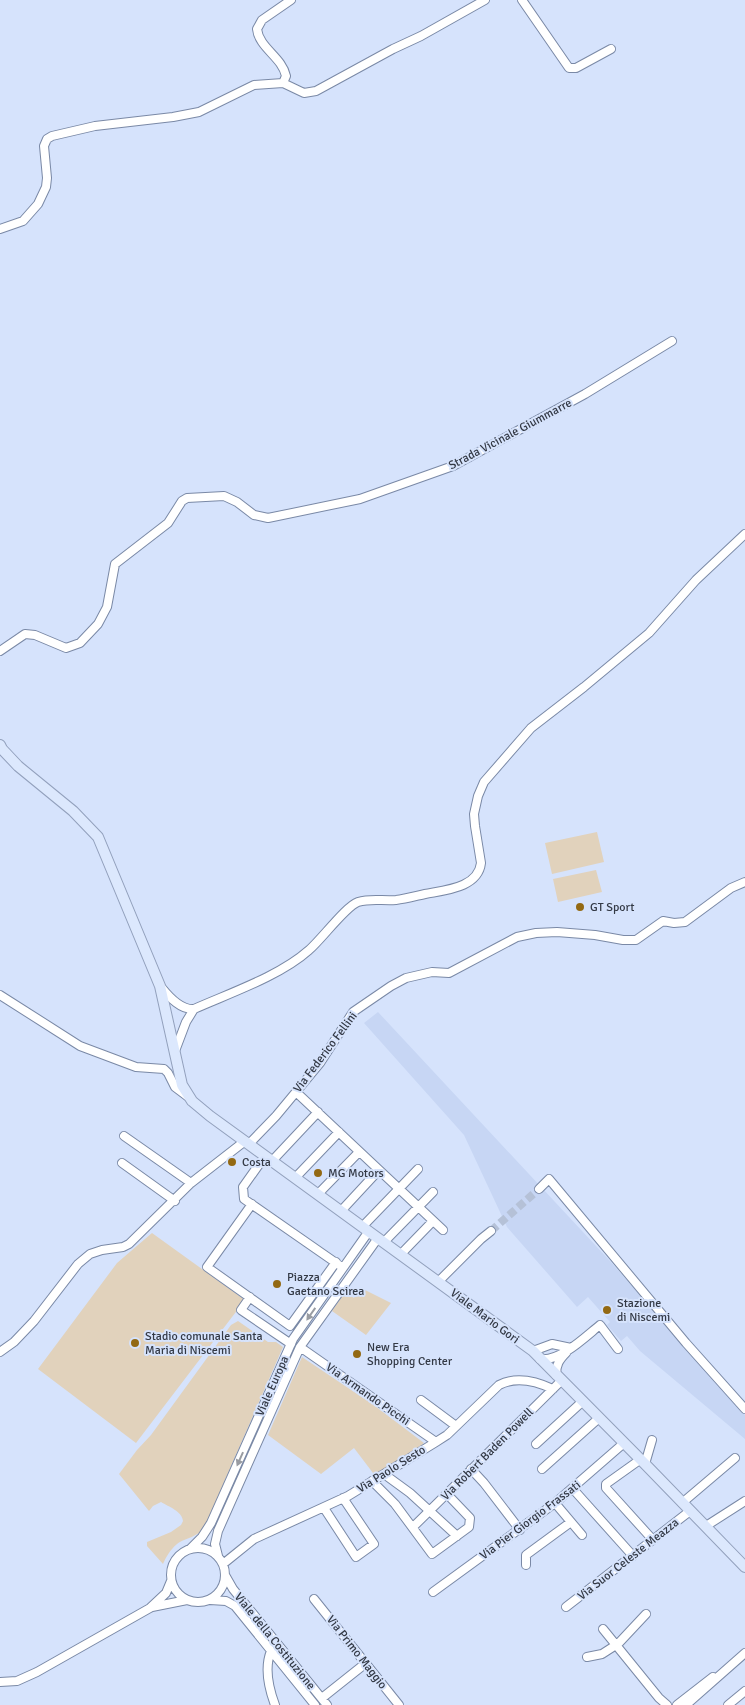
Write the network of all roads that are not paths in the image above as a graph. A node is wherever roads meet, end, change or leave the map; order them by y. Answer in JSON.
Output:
{"nodes":[{"id":1,"x":291,"y":0,"type":"edge"},
{"id":2,"x":485,"y":0,"type":"edge"},
{"id":3,"x":522,"y":0,"type":"edge"},
{"id":4,"x":611,"y":49,"type":"dead end"},
{"id":5,"x":283,"y":84,"type":"junction"},
{"id":6,"x":0,"y":229,"type":"edge"},
{"id":7,"x":672,"y":341,"type":"dead end"},
{"id":8,"x":745,"y":534,"type":"edge"},
{"id":9,"x":0,"y":651,"type":"edge"},
{"id":10,"x":0,"y":745,"type":"edge"},
{"id":11,"x":745,"y":882,"type":"edge"},
{"id":12,"x":160,"y":986,"type":"junction"},
{"id":13,"x":0,"y":995,"type":"edge"},
{"id":14,"x":194,"y":1009,"type":"junction"},
{"id":15,"x":175,"y":1051,"type":"junction"},
{"id":16,"x":296,"y":1092,"type":"junction"},
{"id":17,"x":192,"y":1100,"type":"junction"},
{"id":18,"x":318,"y":1112,"type":"junction"},
{"id":19,"x":339,"y":1132,"type":"junction"},
{"id":20,"x":124,"y":1136,"type":"dead end"},
{"id":21,"x":247,"y":1143,"type":"junction"},
{"id":22,"x":359,"y":1152,"type":"junction"},
{"id":23,"x":269,"y":1158,"type":"junction"},
{"id":24,"x":122,"y":1163,"type":"dead end"},
{"id":25,"x":418,"y":1168,"type":"dead end"},
{"id":26,"x":379,"y":1170,"type":"junction"},
{"id":27,"x":296,"y":1178,"type":"junction"},
{"id":28,"x":191,"y":1183,"type":"junction"},
{"id":29,"x":399,"y":1189,"type":"junction"},
{"id":30,"x":539,"y":1189,"type":"tunnel mouth"},
{"id":31,"x":432,"y":1192,"type":"dead end"},
{"id":32,"x":318,"y":1194,"type":"junction"},
{"id":33,"x":174,"y":1201,"type":"junction"},
{"id":34,"x":252,"y":1204,"type":"junction"},
{"id":35,"x":418,"y":1207,"type":"junction"},
{"id":36,"x":341,"y":1211,"type":"junction"},
{"id":37,"x":433,"y":1221,"type":"junction"},
{"id":38,"x":366,"y":1229,"type":"junction"},
{"id":39,"x":443,"y":1230,"type":"dead end"},
{"id":40,"x":491,"y":1231,"type":"tunnel mouth"},
{"id":41,"x":381,"y":1240,"type":"junction"},
{"id":42,"x":401,"y":1254,"type":"junction"},
{"id":43,"x":336,"y":1262,"type":"junction"},
{"id":44,"x":344,"y":1268,"type":"junction"},
{"id":45,"x":439,"y":1281,"type":"junction"},
{"id":46,"x":250,"y":1297,"type":"junction"},
{"id":47,"x":291,"y":1344,"type":"junction"},
{"id":48,"x":300,"y":1346,"type":"junction"},
{"id":49,"x":558,"y":1346,"type":"junction"},
{"id":50,"x":570,"y":1348,"type":"junction"},
{"id":51,"x":618,"y":1349,"type":"dead end"},
{"id":52,"x":0,"y":1352,"type":"edge"},
{"id":53,"x":541,"y":1359,"type":"junction"},
{"id":54,"x":559,"y":1378,"type":"junction"},
{"id":55,"x":553,"y":1388,"type":"junction"},
{"id":56,"x":422,"y":1400,"type":"dead end"},
{"id":57,"x":583,"y":1401,"type":"junction"},
{"id":58,"x":745,"y":1410,"type":"edge"},
{"id":59,"x":599,"y":1418,"type":"junction"},
{"id":60,"x":456,"y":1426,"type":"junction"},
{"id":61,"x":652,"y":1440,"type":"dead end"},
{"id":62,"x":436,"y":1442,"type":"junction"},
{"id":63,"x":624,"y":1443,"type":"junction"},
{"id":64,"x":536,"y":1444,"type":"dead end"},
{"id":65,"x":736,"y":1458,"type":"dead end"},
{"id":66,"x":643,"y":1462,"type":"junction"},
{"id":67,"x":471,"y":1469,"type":"junction"},
{"id":68,"x":542,"y":1469,"type":"dead end"},
{"id":69,"x":384,"y":1474,"type":"junction"},
{"id":70,"x":372,"y":1481,"type":"junction"},
{"id":71,"x":573,"y":1489,"type":"junction"},
{"id":72,"x":447,"y":1494,"type":"junction"},
{"id":73,"x":343,"y":1498,"type":"junction"},
{"id":74,"x":745,"y":1501,"type":"edge"},
{"id":75,"x":555,"y":1503,"type":"junction"},
{"id":76,"x":682,"y":1503,"type":"junction"},
{"id":77,"x":324,"y":1508,"type":"junction"},
{"id":78,"x":690,"y":1510,"type":"junction"},
{"id":79,"x":430,"y":1511,"type":"junction"},
{"id":80,"x":571,"y":1522,"type":"junction"},
{"id":81,"x":706,"y":1526,"type":"junction"},
{"id":82,"x":413,"y":1527,"type":"junction"},
{"id":83,"x":520,"y":1530,"type":"junction"},
{"id":84,"x":582,"y":1535,"type":"dead end"},
{"id":85,"x":457,"y":1536,"type":"junction"},
{"id":86,"x":653,"y":1540,"type":"junction"},
{"id":87,"x":190,"y":1549,"type":"junction"},
{"id":88,"x":218,"y":1556,"type":"junction"},
{"id":89,"x":633,"y":1556,"type":"junction"},
{"id":90,"x":223,"y":1564,"type":"junction"},
{"id":91,"x":526,"y":1565,"type":"dead end"},
{"id":92,"x":745,"y":1567,"type":"edge"},
{"id":93,"x":226,"y":1575,"type":"junction"},
{"id":94,"x":171,"y":1581,"type":"junction"},
{"id":95,"x":433,"y":1592,"type":"dead end"},
{"id":96,"x":314,"y":1599,"type":"dead end"},
{"id":97,"x":188,"y":1600,"type":"junction"},
{"id":98,"x":210,"y":1600,"type":"junction"},
{"id":99,"x":566,"y":1607,"type":"dead end"},
{"id":100,"x":150,"y":1608,"type":"junction"},
{"id":101,"x":646,"y":1614,"type":"dead end"},
{"id":102,"x":602,"y":1629,"type":"dead end"},
{"id":103,"x":616,"y":1646,"type":"junction"},
{"id":104,"x":271,"y":1651,"type":"junction"},
{"id":105,"x":745,"y":1653,"type":"edge"},
{"id":106,"x":587,"y":1657,"type":"dead end"},
{"id":107,"x":366,"y":1663,"type":"junction"},
{"id":108,"x":723,"y":1671,"type":"junction"},
{"id":109,"x":0,"y":1682,"type":"edge"},
{"id":110,"x":745,"y":1690,"type":"edge"},
{"id":111,"x":324,"y":1702,"type":"edge"},
{"id":112,"x":275,"y":1705,"type":"edge"},
{"id":113,"x":315,"y":1705,"type":"edge"},
{"id":114,"x":399,"y":1705,"type":"edge"},
{"id":115,"x":667,"y":1705,"type":"edge"},
{"id":116,"x":677,"y":1705,"type":"edge"},
{"id":117,"x":686,"y":1705,"type":"edge"},
{"id":118,"x":728,"y":1705,"type":"edge"}],
"edges":[{"from":1,"to":5,"type":"street"},
{"from":2,"to":5,"type":"street"},
{"from":3,"to":4,"type":"street"},
{"from":5,"to":6,"type":"street"},
{"from":7,"to":9,"type":"street","name":"Strada Vicinale Giummarre"},
{"from":8,"to":14,"type":"street"},
{"from":10,"to":12,"type":"main road"},
{"from":11,"to":16,"type":"street","name":"Via Federico Fellini"},
{"from":12,"to":14,"type":"street"},
{"from":12,"to":15,"type":"main road"},
{"from":13,"to":17,"type":"street"},
{"from":14,"to":15,"type":"street"},
{"from":15,"to":17,"type":"main road"},
{"from":16,"to":18,"type":"street"},
{"from":16,"to":21,"type":"street","name":"Via Federico Fellini"},
{"from":17,"to":21,"type":"main road","name":"Viale Mario Gori"},
{"from":18,"to":19,"type":"street"},
{"from":18,"to":23,"type":"street"},
{"from":19,"to":22,"type":"street"},
{"from":19,"to":27,"type":"street"},
{"from":20,"to":28,"type":"street"},
{"from":21,"to":23,"type":"main road","name":"Viale Mario Gori"},
{"from":21,"to":28,"type":"street","name":"Via Federico Fellini"},
{"from":22,"to":26,"type":"street"},
{"from":22,"to":32,"type":"street"},
{"from":23,"to":27,"type":"main road","name":"Viale Mario Gori"},
{"from":23,"to":34,"type":"street"},
{"from":24,"to":33,"type":"street"},
{"from":25,"to":29,"type":"street","name":"Viale Europa"},
{"from":26,"to":29,"type":"street"},
{"from":26,"to":36,"type":"street"},
{"from":27,"to":32,"type":"main road","name":"Viale Mario Gori"},
{"from":28,"to":33,"type":"street","name":"Via Federico Fellini"},
{"from":29,"to":35,"type":"street"},
{"from":29,"to":38,"type":"street","name":"Viale Europa"},
{"from":30,"to":58,"type":"street"},
{"from":31,"to":35,"type":"street","name":"Viale Europa"},
{"from":32,"to":36,"type":"main road","name":"Viale Mario Gori"},
{"from":33,"to":52,"type":"street","name":"Via Federico Fellini"},
{"from":34,"to":43,"type":"street"},
{"from":34,"to":46,"type":"street"},
{"from":35,"to":37,"type":"street"},
{"from":35,"to":41,"type":"street","name":"Viale Europa"},
{"from":36,"to":38,"type":"main road","name":"Viale Mario Gori"},
{"from":37,"to":39,"type":"street"},
{"from":37,"to":42,"type":"street"},
{"from":38,"to":41,"type":"main road","name":"Viale Mario Gori"},
{"from":38,"to":44,"type":"street","name":"Viale Europa"},
{"from":40,"to":45,"type":"street"},
{"from":41,"to":42,"type":"main road","name":"Viale Mario Gori"},
{"from":41,"to":48,"type":"street","name":"Viale Europa"},
{"from":42,"to":45,"type":"main road","name":"Viale Mario Gori"},
{"from":43,"to":44,"type":"street"},
{"from":43,"to":46,"type":"street"},
{"from":44,"to":47,"type":"street","name":"Viale Europa","one_way":true},
{"from":45,"to":53,"type":"main road","name":"Viale Mario Gori"},
{"from":46,"to":47,"type":"street"},
{"from":47,"to":87,"type":"street","name":"Viale Europa","one_way":true},
{"from":48,"to":62,"type":"street","name":"Via Armando Picchi"},
{"from":48,"to":88,"type":"street","name":"Viale Europa"},
{"from":49,"to":50,"type":"street"},
{"from":49,"to":53,"type":"street"},
{"from":49,"to":53,"type":"street"},
{"from":50,"to":51,"type":"street"},
{"from":50,"to":53,"type":"street"},
{"from":50,"to":54,"type":"street"},
{"from":53,"to":54,"type":"main road","name":"Viale Mario Gori"},
{"from":54,"to":55,"type":"street","name":"Via Robert Baden Powell"},
{"from":54,"to":57,"type":"main road","name":"Viale Mario Gori"},
{"from":55,"to":60,"type":"street","name":"Via Paolo Sesto"},
{"from":55,"to":67,"type":"street","name":"Via Robert Baden Powell"},
{"from":56,"to":60,"type":"street"},
{"from":57,"to":59,"type":"main road","name":"Viale Mario Gori"},
{"from":57,"to":64,"type":"street"},
{"from":59,"to":63,"type":"main road","name":"Viale Mario Gori"},
{"from":59,"to":68,"type":"street"},
{"from":60,"to":62,"type":"street","name":"Via Paolo Sesto"},
{"from":61,"to":66,"type":"street"},
{"from":62,"to":69,"type":"street","name":"Via Paolo Sesto"},
{"from":63,"to":66,"type":"main road","name":"Viale Mario Gori"},
{"from":63,"to":71,"type":"street","name":"Via Pier Giorgio Frassati"},
{"from":65,"to":76,"type":"street"},
{"from":66,"to":76,"type":"main road","name":"Viale Mario Gori"},
{"from":66,"to":86,"type":"street"},
{"from":67,"to":72,"type":"street","name":"Via Robert Baden Powell"},
{"from":67,"to":83,"type":"street"},
{"from":69,"to":70,"type":"street","name":"Via Paolo Sesto"},
{"from":69,"to":79,"type":"street"},
{"from":70,"to":73,"type":"street","name":"Via Paolo Sesto"},
{"from":70,"to":82,"type":"street"},
{"from":71,"to":75,"type":"street","name":"Via Pier Giorgio Frassati"},
{"from":71,"to":89,"type":"street"},
{"from":72,"to":79,"type":"street","name":"Via Robert Baden Powell"},
{"from":72,"to":85,"type":"street"},
{"from":73,"to":77,"type":"street","name":"Via Paolo Sesto"},
{"from":73,"to":77,"type":"street"},
{"from":74,"to":81,"type":"street"},
{"from":75,"to":80,"type":"street"},
{"from":75,"to":83,"type":"street","name":"Via Pier Giorgio Frassati"},
{"from":76,"to":78,"type":"main road","name":"Viale Mario Gori"},
{"from":77,"to":90,"type":"street","name":"Via Paolo Sesto"},
{"from":78,"to":81,"type":"main road","name":"Viale Mario Gori"},
{"from":78,"to":86,"type":"street","name":"Via Suor Celeste Meazza"},
{"from":79,"to":82,"type":"street","name":"Via Robert Baden Powell"},
{"from":79,"to":85,"type":"street"},
{"from":80,"to":84,"type":"street"},
{"from":80,"to":91,"type":"street"},
{"from":81,"to":92,"type":"main road","name":"Viale Mario Gori"},
{"from":82,"to":85,"type":"street"},
{"from":83,"to":95,"type":"street","name":"Via Pier Giorgio Frassati"},
{"from":86,"to":89,"type":"street","name":"Via Suor Celeste Meazza"},
{"from":87,"to":88,"type":"street"},
{"from":87,"to":94,"type":"street"},
{"from":88,"to":90,"type":"street"},
{"from":89,"to":99,"type":"street","name":"Via Suor Celeste Meazza"},
{"from":90,"to":93,"type":"street"},
{"from":93,"to":98,"type":"street"},
{"from":93,"to":111,"type":"street","name":"Viale della Costituzione"},
{"from":94,"to":97,"type":"street"},
{"from":94,"to":100,"type":"street"},
{"from":96,"to":107,"type":"street","name":"Via Primo Maggio"},
{"from":97,"to":98,"type":"street"},
{"from":97,"to":100,"type":"street"},
{"from":98,"to":104,"type":"street","name":"Viale della Costituzione"},
{"from":100,"to":109,"type":"street"},
{"from":101,"to":103,"type":"street"},
{"from":102,"to":103,"type":"street"},
{"from":103,"to":106,"type":"street"},
{"from":103,"to":115,"type":"street"},
{"from":104,"to":112,"type":"street"},
{"from":104,"to":113,"type":"street","name":"Viale della Costituzione"},
{"from":105,"to":108,"type":"street"},
{"from":107,"to":111,"type":"street"},
{"from":107,"to":114,"type":"street","name":"Via Primo Maggio"},
{"from":108,"to":116,"type":"street"},
{"from":108,"to":117,"type":"street"},
{"from":110,"to":118,"type":"street"}]}
